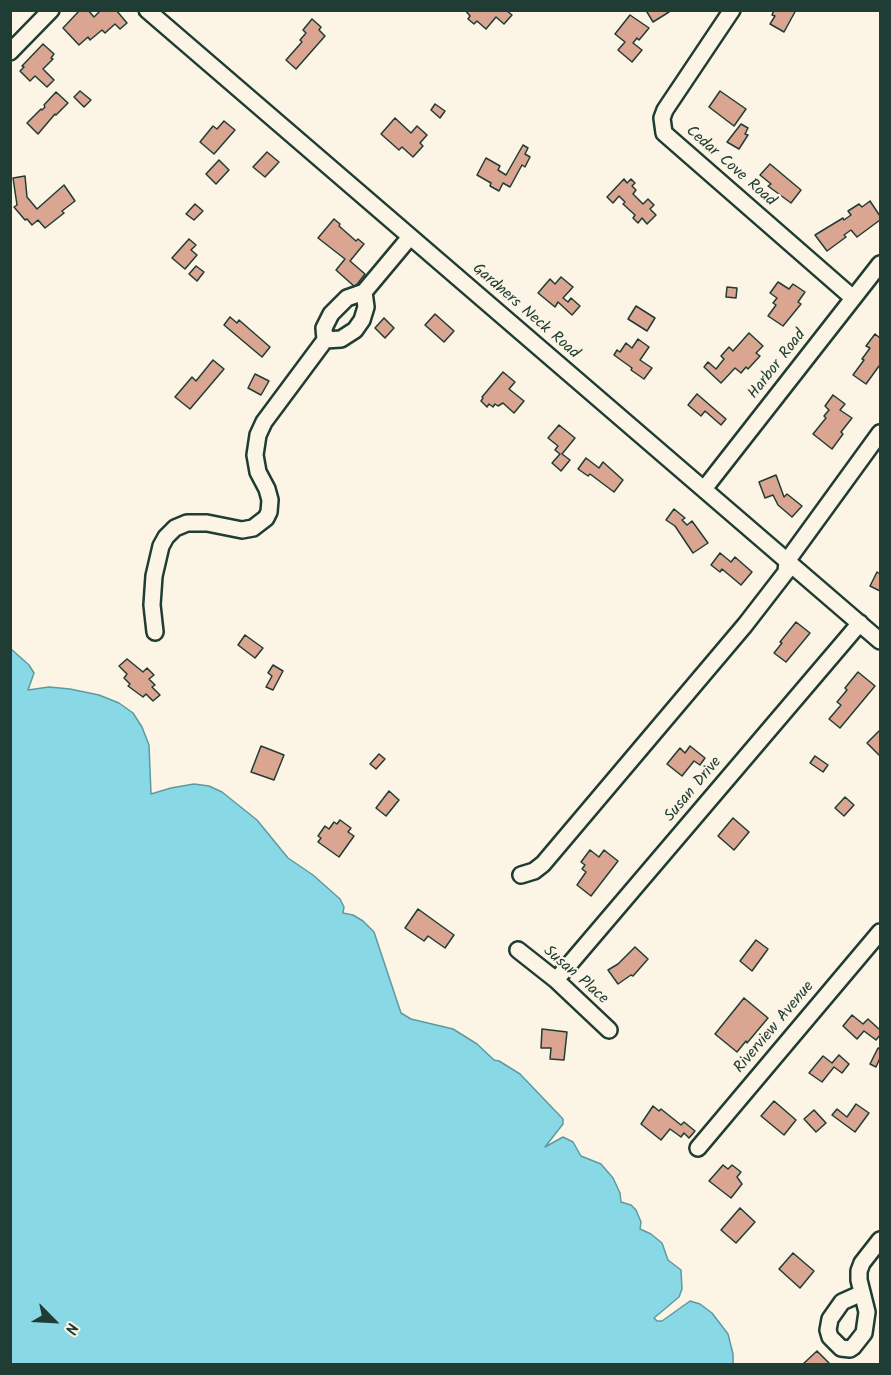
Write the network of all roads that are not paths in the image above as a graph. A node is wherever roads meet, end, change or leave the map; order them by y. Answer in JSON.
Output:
{"nodes":[{"id":1,"x":51,"y":10,"type":"edge"},
{"id":2,"x":147,"y":10,"type":"edge"},
{"id":3,"x":732,"y":10,"type":"edge"},
{"id":4,"x":10,"y":52,"type":"edge"},
{"id":5,"x":410,"y":237,"type":"junction"},
{"id":6,"x":880,"y":264,"type":"edge"},
{"id":7,"x":364,"y":292,"type":"junction"},
{"id":8,"x":853,"y":298,"type":"junction"},
{"id":9,"x":325,"y":340,"type":"junction"},
{"id":10,"x":880,"y":433,"type":"edge"},
{"id":11,"x":704,"y":489,"type":"junction"},
{"id":12,"x":787,"y":561,"type":"junction"},
{"id":13,"x":860,"y":623,"type":"junction"},
{"id":14,"x":155,"y":632,"type":"dead end"},
{"id":15,"x":880,"y":640,"type":"edge"},
{"id":16,"x":521,"y":874,"type":"dead end"},
{"id":17,"x":880,"y":932,"type":"edge"},
{"id":18,"x":518,"y":950,"type":"dead end"},
{"id":19,"x":556,"y":980,"type":"junction"},
{"id":20,"x":609,"y":1030,"type":"dead end"},
{"id":21,"x":698,"y":1148,"type":"dead end"},
{"id":22,"x":880,"y":1240,"type":"edge"},
{"id":23,"x":862,"y":1293,"type":"dead end"}],
"edges":[{"from":1,"to":4,"type":"street"},
{"from":2,"to":5,"type":"street","name":"Gardners Neck Road"},
{"from":3,"to":8,"type":"street","name":"Cedar Cove Road"},
{"from":5,"to":7,"type":"street"},
{"from":5,"to":11,"type":"street","name":"Gardners Neck Road"},
{"from":6,"to":8,"type":"street","name":"Harbor Road"},
{"from":7,"to":9,"type":"street"},
{"from":7,"to":9,"type":"street"},
{"from":8,"to":11,"type":"street","name":"Harbor Road"},
{"from":9,"to":14,"type":"street"},
{"from":10,"to":12,"type":"street"},
{"from":11,"to":12,"type":"street","name":"Gardners Neck Road"},
{"from":12,"to":13,"type":"street","name":"Gardners Neck Road"},
{"from":12,"to":16,"type":"street"},
{"from":13,"to":15,"type":"street","name":"Gardners Neck Road"},
{"from":13,"to":19,"type":"street","name":"Susan Drive"},
{"from":17,"to":21,"type":"street","name":"Riverview Avenue"},
{"from":18,"to":19,"type":"street","name":"Susan Place"},
{"from":19,"to":20,"type":"street","name":"Susan Place"},
{"from":22,"to":23,"type":"street"}]}
